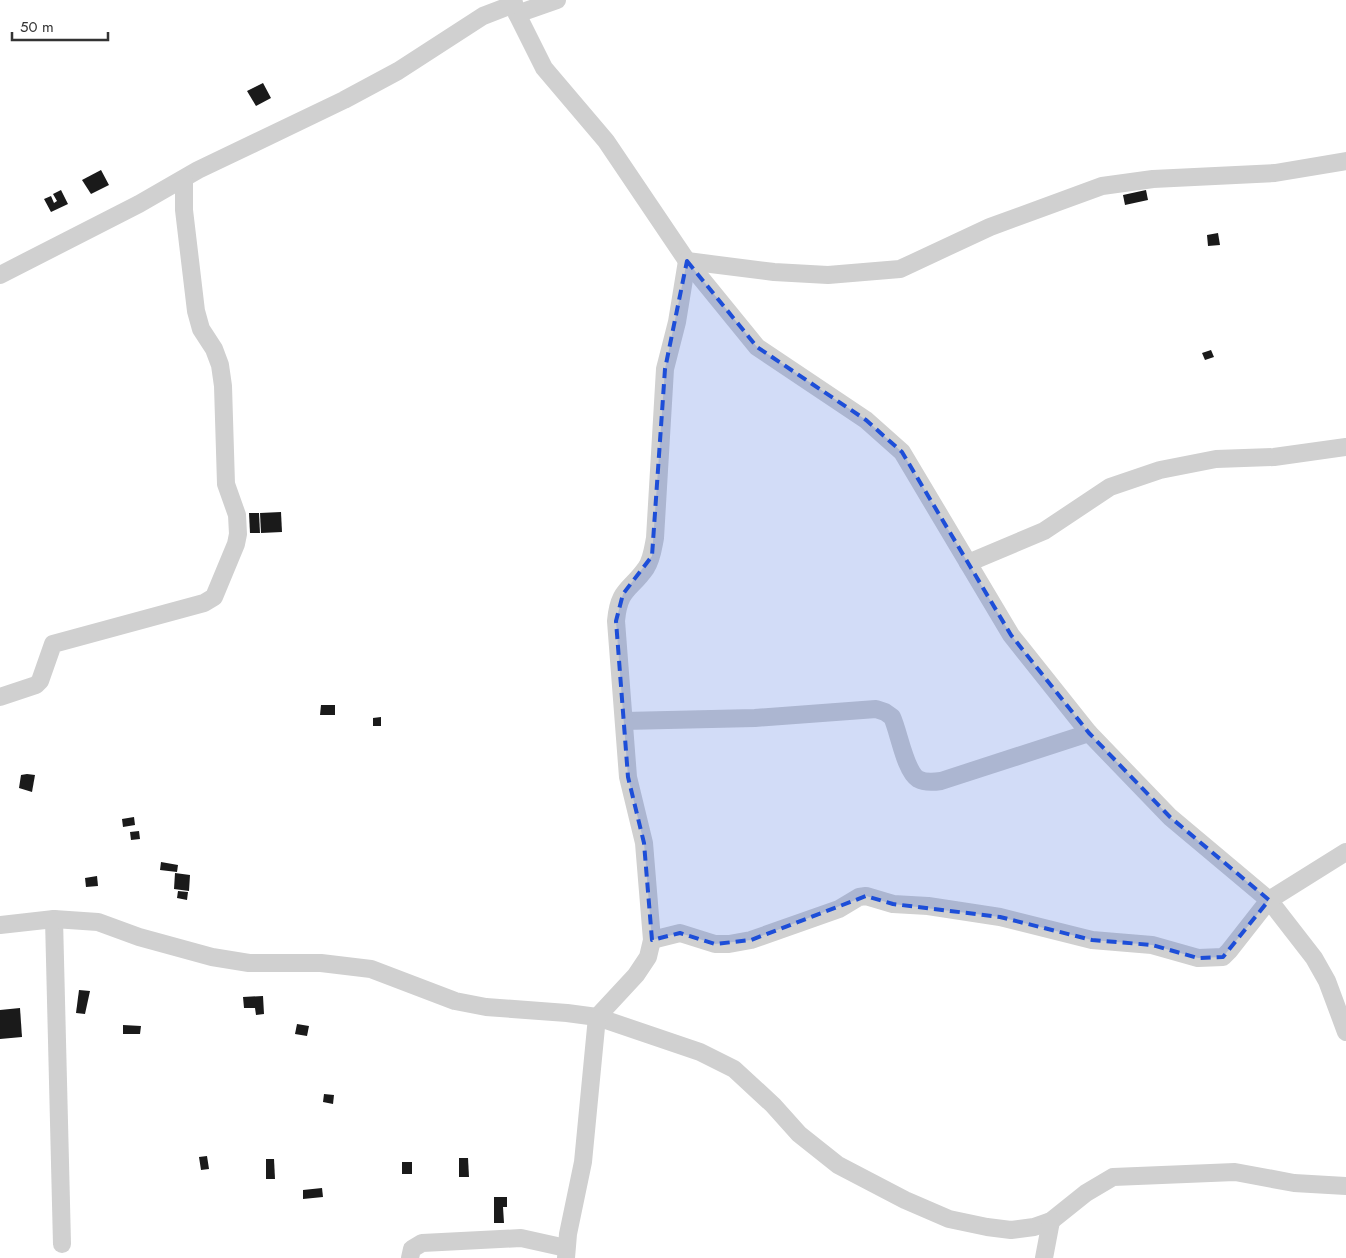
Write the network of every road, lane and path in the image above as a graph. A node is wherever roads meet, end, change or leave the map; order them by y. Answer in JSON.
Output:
{"nodes":[{"id":1,"x":557,"y":0,"type":"edge"},
{"id":2,"x":515,"y":6,"type":"edge"},
{"id":3,"x":1346,"y":161,"type":"edge"},
{"id":4,"x":184,"y":179,"type":"junction"},
{"id":5,"x":687,"y":261,"type":"junction"},
{"id":6,"x":0,"y":275,"type":"edge"},
{"id":7,"x":1346,"y":447,"type":"edge"},
{"id":8,"x":968,"y":563,"type":"junction"},
{"id":9,"x":0,"y":697,"type":"edge"},
{"id":10,"x":624,"y":721,"type":"junction"},
{"id":11,"x":1089,"y":733,"type":"junction"},
{"id":12,"x":1346,"y":852,"type":"edge"},
{"id":13,"x":1269,"y":900,"type":"junction"},
{"id":14,"x":54,"y":920,"type":"junction"},
{"id":15,"x":0,"y":925,"type":"edge"},
{"id":16,"x":652,"y":940,"type":"junction"},
{"id":17,"x":597,"y":1017,"type":"junction"},
{"id":18,"x":1346,"y":1032,"type":"edge"},
{"id":19,"x":1346,"y":1186,"type":"edge"},
{"id":20,"x":1051,"y":1221,"type":"junction"},
{"id":21,"x":62,"y":1244,"type":"dead end"},
{"id":22,"x":566,"y":1253,"type":"edge"},
{"id":23,"x":410,"y":1258,"type":"edge"},
{"id":24,"x":1044,"y":1258,"type":"edge"}],
"edges":[{"from":1,"to":2,"type":"street"},
{"from":2,"to":4,"type":"street"},
{"from":2,"to":5,"type":"street"},
{"from":3,"to":5,"type":"street"},
{"from":4,"to":6,"type":"street"},
{"from":4,"to":9,"type":"street"},
{"from":5,"to":8,"type":"street"},
{"from":5,"to":10,"type":"street"},
{"from":7,"to":8,"type":"street"},
{"from":8,"to":11,"type":"street"},
{"from":10,"to":11,"type":"street"},
{"from":10,"to":16,"type":"street"},
{"from":11,"to":13,"type":"street"},
{"from":12,"to":13,"type":"street"},
{"from":13,"to":16,"type":"street"},
{"from":13,"to":18,"type":"street"},
{"from":14,"to":15,"type":"street"},
{"from":14,"to":17,"type":"street"},
{"from":14,"to":21,"type":"street"},
{"from":16,"to":17,"type":"street"},
{"from":17,"to":20,"type":"street"},
{"from":17,"to":22,"type":"street"},
{"from":19,"to":20,"type":"street"},
{"from":20,"to":24,"type":"street"},
{"from":22,"to":23,"type":"street"}]}
